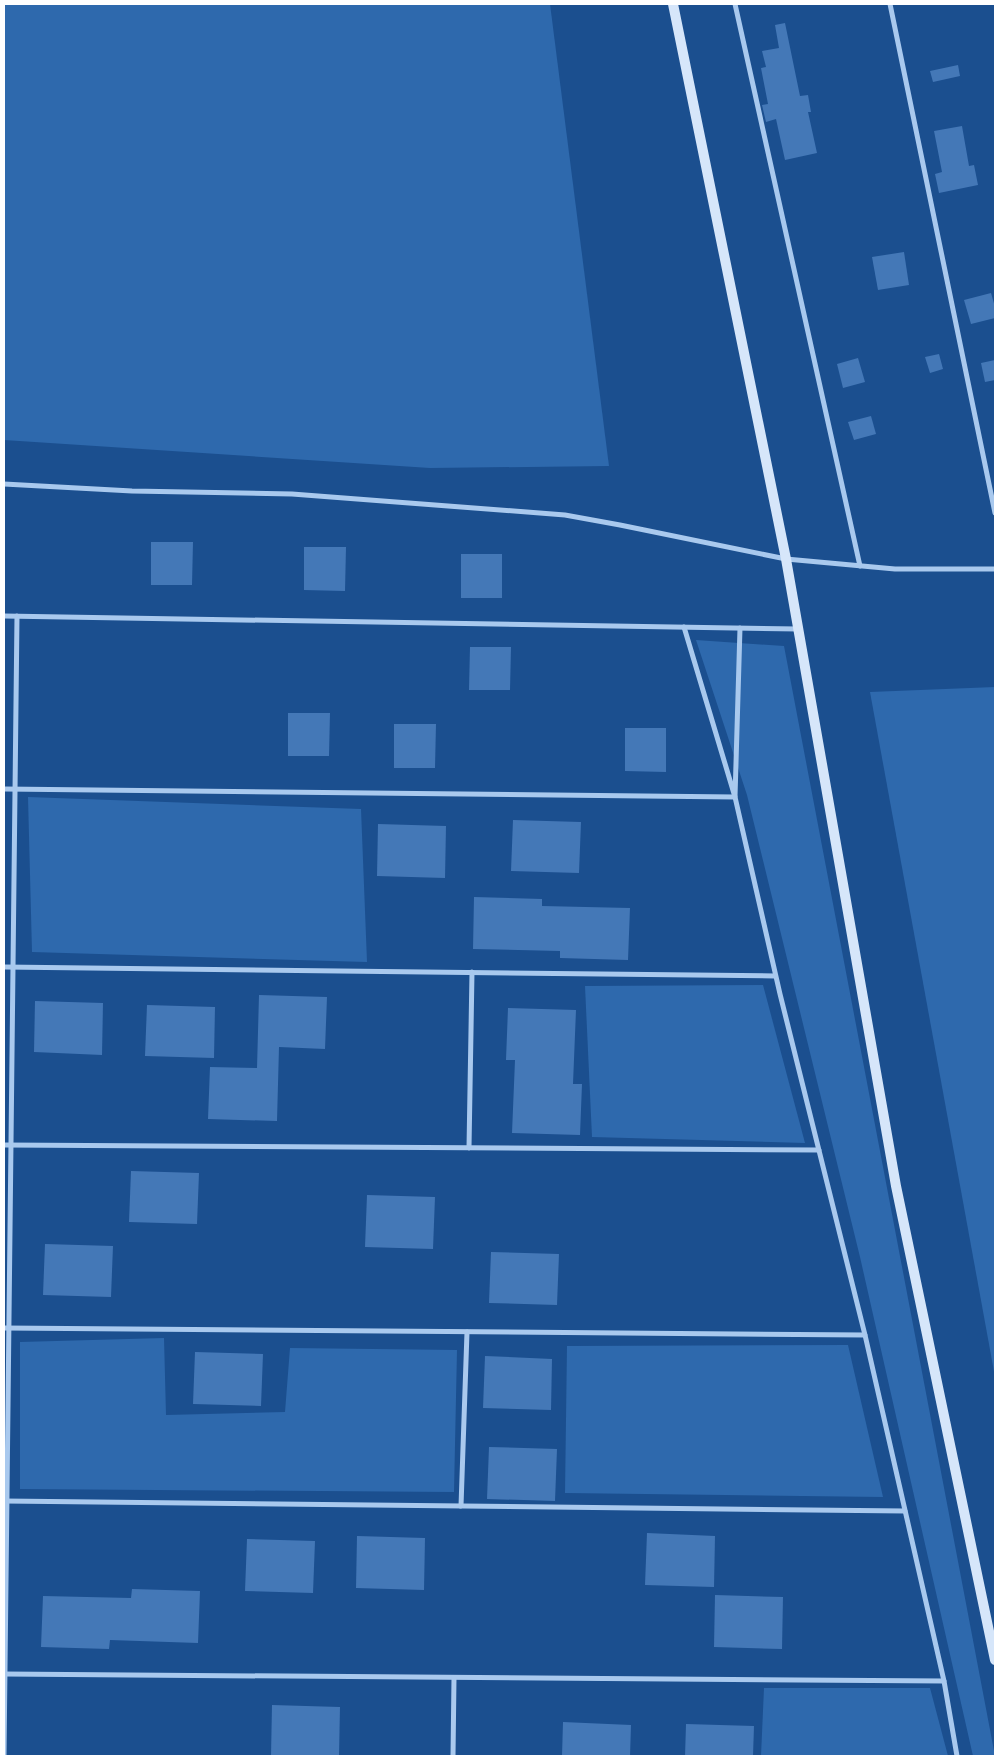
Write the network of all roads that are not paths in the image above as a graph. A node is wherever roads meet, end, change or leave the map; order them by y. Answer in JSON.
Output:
{"nodes":[{"id":1,"x":673,"y":4,"type":"edge"},
{"id":2,"x":735,"y":4,"type":"edge"},
{"id":3,"x":890,"y":4,"type":"edge"},
{"id":4,"x":4,"y":484,"type":"edge"},
{"id":5,"x":995,"y":513,"type":"edge"},
{"id":6,"x":786,"y":559,"type":"junction"},
{"id":7,"x":860,"y":566,"type":"junction"},
{"id":8,"x":995,"y":569,"type":"edge"},
{"id":9,"x":4,"y":616,"type":"edge"},
{"id":10,"x":17,"y":616,"type":"junction"},
{"id":11,"x":684,"y":627,"type":"junction"},
{"id":12,"x":740,"y":628,"type":"junction"},
{"id":13,"x":798,"y":629,"type":"junction"},
{"id":14,"x":4,"y":789,"type":"edge"},
{"id":15,"x":15,"y":789,"type":"junction"},
{"id":16,"x":735,"y":797,"type":"junction"},
{"id":17,"x":4,"y":966,"type":"edge"},
{"id":18,"x":13,"y":967,"type":"junction"},
{"id":19,"x":472,"y":972,"type":"junction"},
{"id":20,"x":776,"y":976,"type":"junction"},
{"id":21,"x":4,"y":1145,"type":"edge"},
{"id":22,"x":11,"y":1145,"type":"junction"},
{"id":23,"x":469,"y":1148,"type":"junction"},
{"id":24,"x":819,"y":1150,"type":"junction"},
{"id":25,"x":6,"y":1328,"type":"edge"},
{"id":26,"x":467,"y":1332,"type":"junction"},
{"id":27,"x":865,"y":1336,"type":"junction"},
{"id":28,"x":5,"y":1501,"type":"edge"},
{"id":29,"x":461,"y":1506,"type":"junction"},
{"id":30,"x":905,"y":1511,"type":"junction"},
{"id":31,"x":995,"y":1660,"type":"edge"},
{"id":32,"x":4,"y":1674,"type":"edge"},
{"id":33,"x":454,"y":1678,"type":"junction"},
{"id":34,"x":944,"y":1681,"type":"junction"},
{"id":35,"x":4,"y":1756,"type":"edge"},
{"id":36,"x":454,"y":1756,"type":"edge"},
{"id":37,"x":957,"y":1756,"type":"edge"}],
"edges":[{"from":1,"to":6,"type":"main road"},
{"from":2,"to":7,"type":"street"},
{"from":3,"to":5,"type":"street"},
{"from":4,"to":6,"type":"street"},
{"from":6,"to":7,"type":"street"},
{"from":6,"to":13,"type":"main road"},
{"from":7,"to":8,"type":"street"},
{"from":9,"to":10,"type":"street"},
{"from":10,"to":11,"type":"street"},
{"from":10,"to":15,"type":"street"},
{"from":11,"to":12,"type":"street"},
{"from":11,"to":16,"type":"street"},
{"from":12,"to":13,"type":"street"},
{"from":12,"to":16,"type":"street"},
{"from":13,"to":31,"type":"main road"},
{"from":14,"to":15,"type":"street"},
{"from":15,"to":16,"type":"street"},
{"from":15,"to":18,"type":"street"},
{"from":16,"to":20,"type":"street"},
{"from":17,"to":18,"type":"street"},
{"from":18,"to":19,"type":"street"},
{"from":18,"to":22,"type":"street"},
{"from":19,"to":20,"type":"street"},
{"from":19,"to":23,"type":"street"},
{"from":20,"to":24,"type":"street"},
{"from":21,"to":22,"type":"street"},
{"from":22,"to":23,"type":"street"},
{"from":22,"to":25,"type":"street"},
{"from":23,"to":24,"type":"street"},
{"from":24,"to":27,"type":"street"},
{"from":25,"to":26,"type":"street"},
{"from":25,"to":28,"type":"street"},
{"from":26,"to":27,"type":"street"},
{"from":26,"to":29,"type":"street"},
{"from":27,"to":30,"type":"street"},
{"from":28,"to":29,"type":"street"},
{"from":28,"to":32,"type":"street"},
{"from":29,"to":30,"type":"street"},
{"from":30,"to":34,"type":"street"},
{"from":32,"to":33,"type":"street"},
{"from":32,"to":35,"type":"street"},
{"from":33,"to":34,"type":"street"},
{"from":33,"to":36,"type":"street"},
{"from":34,"to":37,"type":"street"}]}
